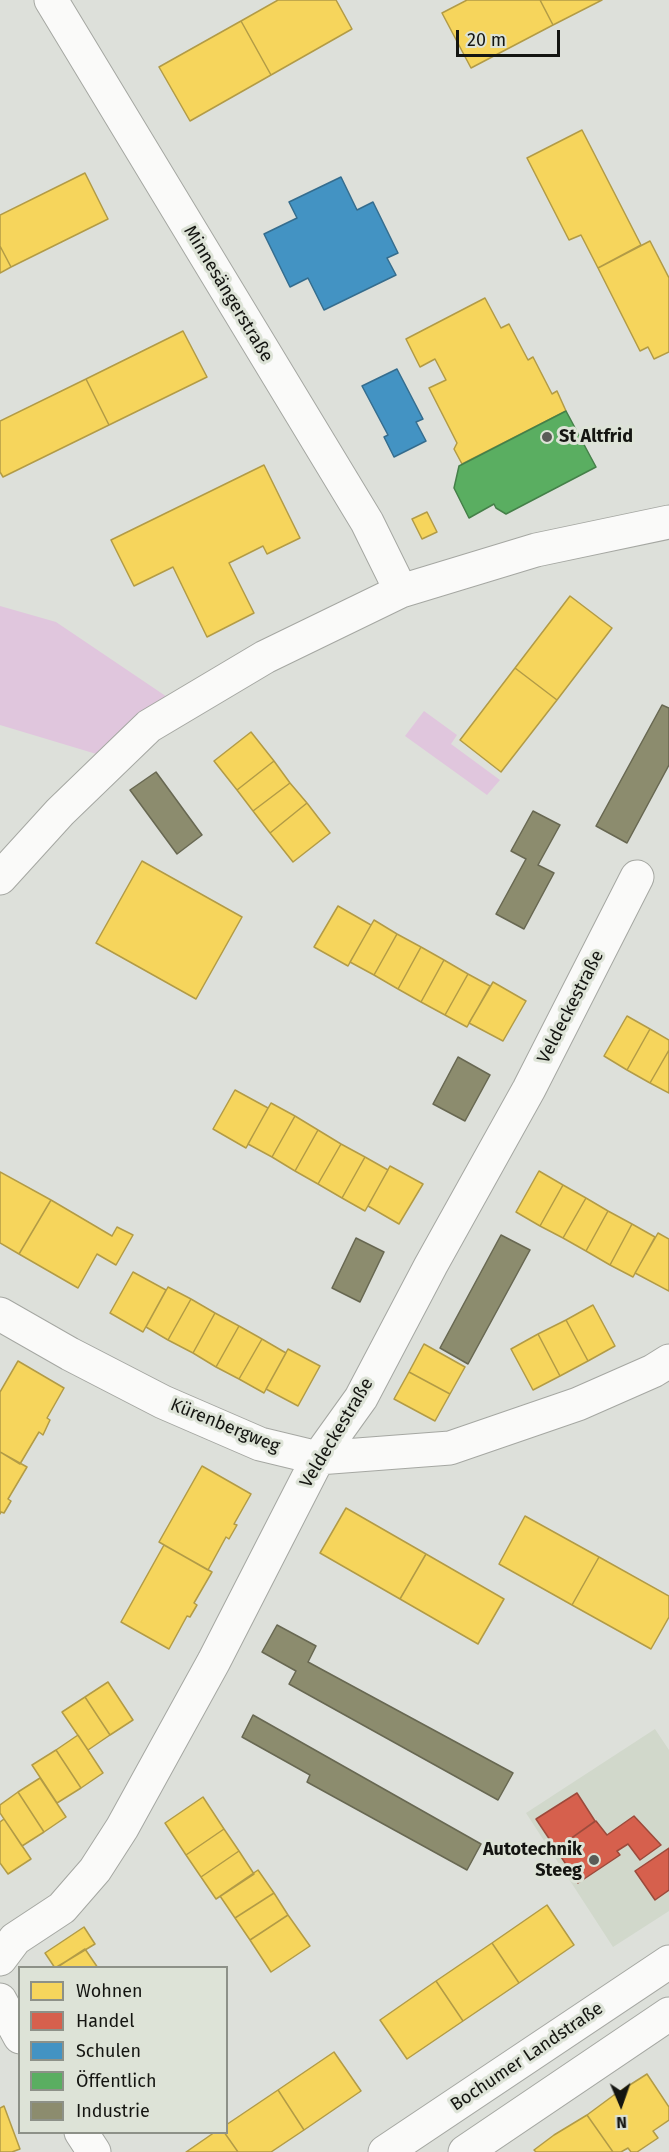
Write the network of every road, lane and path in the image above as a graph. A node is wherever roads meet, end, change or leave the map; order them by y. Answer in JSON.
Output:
{"nodes":[{"id":1,"x":51,"y":0,"type":"edge"},
{"id":2,"x":669,"y":522,"type":"edge"},
{"id":3,"x":401,"y":591,"type":"junction"},
{"id":4,"x":637,"y":877,"type":"dead end"},
{"id":5,"x":0,"y":878,"type":"edge"},
{"id":6,"x":0,"y":1314,"type":"edge"},
{"id":7,"x":669,"y":1361,"type":"edge"},
{"id":8,"x":318,"y":1458,"type":"junction"},
{"id":9,"x":0,"y":1959,"type":"edge"},
{"id":10,"x":669,"y":1962,"type":"edge"},
{"id":11,"x":0,"y":2000,"type":"edge"},
{"id":12,"x":669,"y":2014,"type":"edge"},
{"id":13,"x":18,"y":2033,"type":"edge"},
{"id":14,"x":82,"y":2134,"type":"edge"},
{"id":15,"x":94,"y":2152,"type":"edge"},
{"id":16,"x":385,"y":2152,"type":"edge"},
{"id":17,"x":465,"y":2152,"type":"edge"}],
"edges":[{"from":1,"to":3,"type":"street","name":"Minnesängerstraße"},
{"from":2,"to":3,"type":"street"},
{"from":3,"to":5,"type":"street"},
{"from":4,"to":8,"type":"street","name":"Veldeckestraße"},
{"from":6,"to":8,"type":"street","name":"Kürenbergweg"},
{"from":7,"to":8,"type":"street","name":"Kürenbergweg"},
{"from":8,"to":9,"type":"street","name":"Veldeckestraße"},
{"from":10,"to":16,"type":"street","name":"Bochumer Landstraße"},
{"from":11,"to":13,"type":"street"},
{"from":12,"to":17,"type":"street"},
{"from":14,"to":15,"type":"street"}]}
